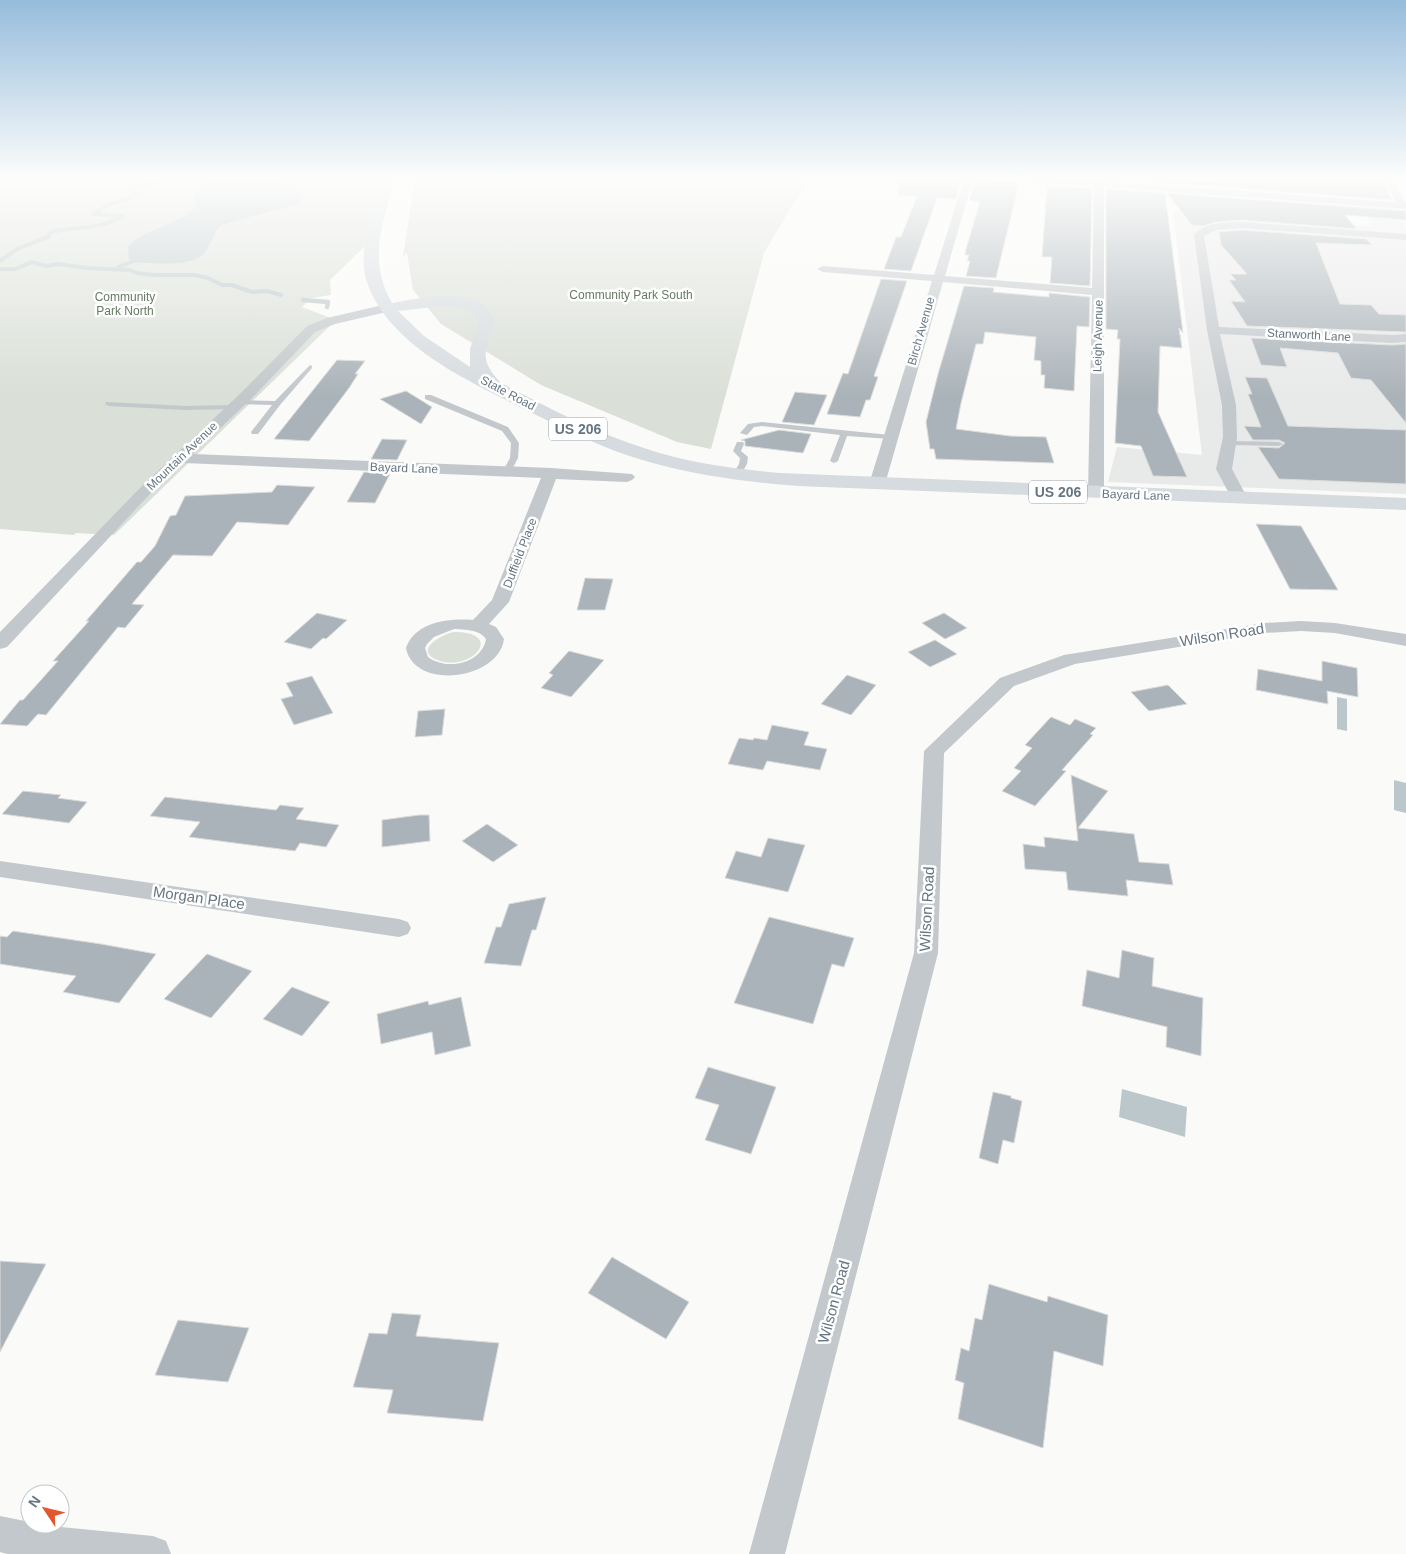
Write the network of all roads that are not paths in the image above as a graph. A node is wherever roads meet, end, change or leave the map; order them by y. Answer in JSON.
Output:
{"nodes":[{"id":1,"x":373,"y":252,"type":"edge"},
{"id":2,"x":946,"y":252,"type":"edge"},
{"id":3,"x":1099,"y":252,"type":"edge"},
{"id":4,"x":1201,"y":252,"type":"edge"},
{"id":5,"x":822,"y":269,"type":"dead end"},
{"id":6,"x":937,"y":279,"type":"junction"},
{"id":7,"x":1099,"y":292,"type":"junction"},
{"id":8,"x":387,"y":308,"type":"junction"},
{"id":9,"x":1213,"y":330,"type":"junction"},
{"id":10,"x":1406,"y":338,"type":"edge"},
{"id":11,"x":310,"y":367,"type":"dead end"},
{"id":12,"x":497,"y":388,"type":"junction"},
{"id":13,"x":428,"y":397,"type":"dead end"},
{"id":14,"x":109,"y":404,"type":"dead end"},
{"id":15,"x":236,"y":404,"type":"junction"},
{"id":16,"x":278,"y":404,"type":"junction"},
{"id":17,"x":255,"y":432,"type":"dead end"},
{"id":18,"x":744,"y":433,"type":"dead end"},
{"id":19,"x":844,"y":433,"type":"junction"},
{"id":20,"x":890,"y":437,"type":"junction"},
{"id":21,"x":1229,"y":443,"type":"junction"},
{"id":22,"x":740,"y":444,"type":"dead end"},
{"id":23,"x":1279,"y":444,"type":"dead end"},
{"id":24,"x":180,"y":458,"type":"junction"},
{"id":25,"x":834,"y":462,"type":"dead end"},
{"id":26,"x":507,"y":471,"type":"junction"},
{"id":27,"x":551,"y":473,"type":"junction"},
{"id":28,"x":738,"y":474,"type":"junction"},
{"id":29,"x":627,"y":477,"type":"dead end"},
{"id":30,"x":806,"y":481,"type":"joint"},
{"id":31,"x":877,"y":484,"type":"junction"},
{"id":32,"x":1096,"y":493,"type":"junction"},
{"id":33,"x":1240,"y":499,"type":"junction"},
{"id":34,"x":1406,"y":504,"type":"edge"},
{"id":35,"x":477,"y":626,"type":"dead end"},
{"id":36,"x":1406,"y":640,"type":"edge"},
{"id":37,"x":0,"y":643,"type":"edge"},
{"id":38,"x":0,"y":869,"type":"edge"},
{"id":39,"x":399,"y":928,"type":"dead end"},
{"id":40,"x":0,"y":1534,"type":"edge"},
{"id":41,"x":79,"y":1550,"type":"edge"},
{"id":42,"x":153,"y":1554,"type":"edge"},
{"id":43,"x":768,"y":1554,"type":"edge"}],
"edges":[{"from":1,"to":8,"type":"highway","name":"State Road","number":"US 206"},
{"from":2,"to":6,"type":"street","name":"Birch Avenue"},
{"from":3,"to":7,"type":"street","name":"Leigh Avenue"},
{"from":4,"to":9,"type":"street"},
{"from":5,"to":6,"type":"street"},
{"from":6,"to":7,"type":"street"},
{"from":6,"to":20,"type":"street","name":"Birch Avenue"},
{"from":7,"to":32,"type":"street","name":"Leigh Avenue"},
{"from":8,"to":12,"type":"highway","name":"State Road","number":"US 206"},
{"from":8,"to":12,"type":"highway"},
{"from":8,"to":15,"type":"street","name":"Mountain Avenue"},
{"from":9,"to":10,"type":"street","name":"Stanworth Lane"},
{"from":9,"to":21,"type":"street"},
{"from":11,"to":16,"type":"lane"},
{"from":12,"to":28,"type":"highway","name":"State Road","number":"US 206"},
{"from":13,"to":26,"type":"lane"},
{"from":14,"to":15,"type":"lane"},
{"from":15,"to":16,"type":"lane"},
{"from":15,"to":24,"type":"street","name":"Mountain Avenue"},
{"from":16,"to":17,"type":"lane"},
{"from":18,"to":19,"type":"lane"},
{"from":19,"to":20,"type":"lane"},
{"from":19,"to":25,"type":"lane"},
{"from":20,"to":31,"type":"street","name":"Birch Avenue"},
{"from":21,"to":23,"type":"lane"},
{"from":21,"to":33,"type":"street"},
{"from":22,"to":28,"type":"lane"},
{"from":24,"to":26,"type":"street","name":"Bayard Lane"},
{"from":24,"to":37,"type":"street","name":"Mountain Avenue"},
{"from":26,"to":27,"type":"street","name":"Bayard Lane"},
{"from":27,"to":29,"type":"street","name":"Bayard Lane"},
{"from":27,"to":35,"type":"street","name":"Duffield Place"},
{"from":28,"to":30,"type":"highway","name":"State Road","number":"US 206"},
{"from":30,"to":31,"type":"highway","name":"Bayard Lane","number":"US 206"},
{"from":31,"to":32,"type":"highway","name":"Bayard Lane","number":"US 206"},
{"from":32,"to":33,"type":"highway","name":"Bayard Lane","number":"US 206"},
{"from":33,"to":34,"type":"highway","name":"Bayard Lane","number":"US 206"},
{"from":36,"to":43,"type":"street","name":"Wilson Road"},
{"from":38,"to":39,"type":"street","name":"Morgan Place"},
{"from":40,"to":41,"type":"street"},
{"from":41,"to":42,"type":"street"}]}
